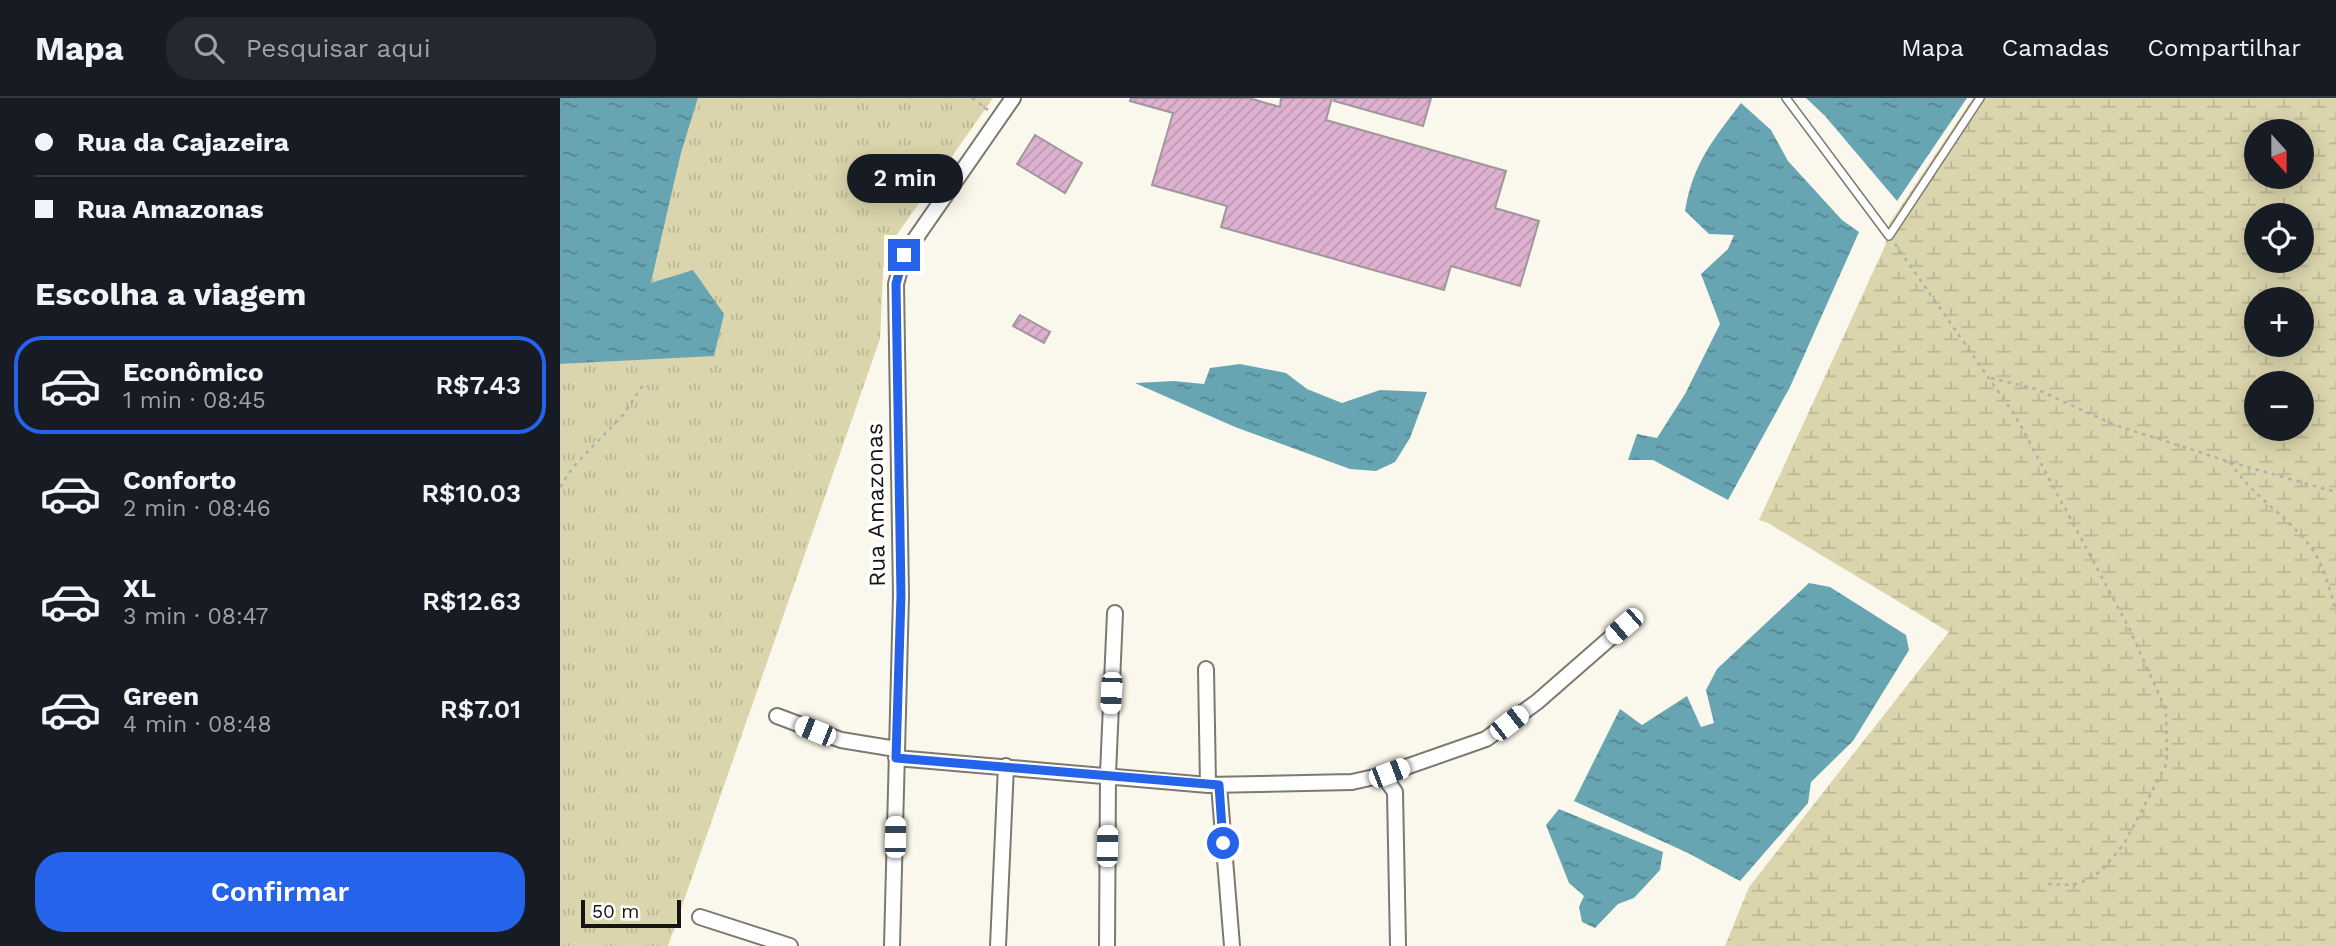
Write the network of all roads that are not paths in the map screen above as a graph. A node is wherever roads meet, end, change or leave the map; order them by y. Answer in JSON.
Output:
{"nodes":[{"id":1,"x":1013,"y":98,"type":"edge"},
{"id":2,"x":1786,"y":98,"type":"edge"},
{"id":3,"x":1980,"y":98,"type":"edge"},
{"id":4,"x":1115,"y":613,"type":"dead end"},
{"id":5,"x":1624,"y":626,"type":"dead end"},
{"id":6,"x":1206,"y":669,"type":"dead end"},
{"id":7,"x":777,"y":716,"type":"dead end"},
{"id":8,"x":896,"y":753,"type":"junction"},
{"id":9,"x":1006,"y":766,"type":"junction"},
{"id":10,"x":1108,"y":774,"type":"junction"},
{"id":11,"x":1383,"y":775,"type":"junction"},
{"id":12,"x":1213,"y":785,"type":"junction"},
{"id":13,"x":700,"y":917,"type":"dead end"},
{"id":14,"x":790,"y":946,"type":"edge"},
{"id":15,"x":892,"y":946,"type":"edge"},
{"id":16,"x":998,"y":946,"type":"edge"},
{"id":17,"x":1107,"y":946,"type":"edge"},
{"id":18,"x":1232,"y":946,"type":"edge"},
{"id":19,"x":1398,"y":946,"type":"edge"}],
"edges":[{"from":1,"to":8,"type":"street","name":"Rua Amazonas"},
{"from":2,"to":3,"type":"lane"},
{"from":4,"to":10,"type":"street"},
{"from":5,"to":11,"type":"street"},
{"from":6,"to":12,"type":"street"},
{"from":7,"to":8,"type":"street"},
{"from":8,"to":9,"type":"street"},
{"from":8,"to":15,"type":"street","name":"Rua Amazonas"},
{"from":9,"to":10,"type":"street"},
{"from":9,"to":16,"type":"street"},
{"from":10,"to":12,"type":"street"},
{"from":10,"to":17,"type":"street"},
{"from":11,"to":12,"type":"street"},
{"from":11,"to":19,"type":"street"},
{"from":12,"to":18,"type":"street"},
{"from":13,"to":14,"type":"street"}]}
